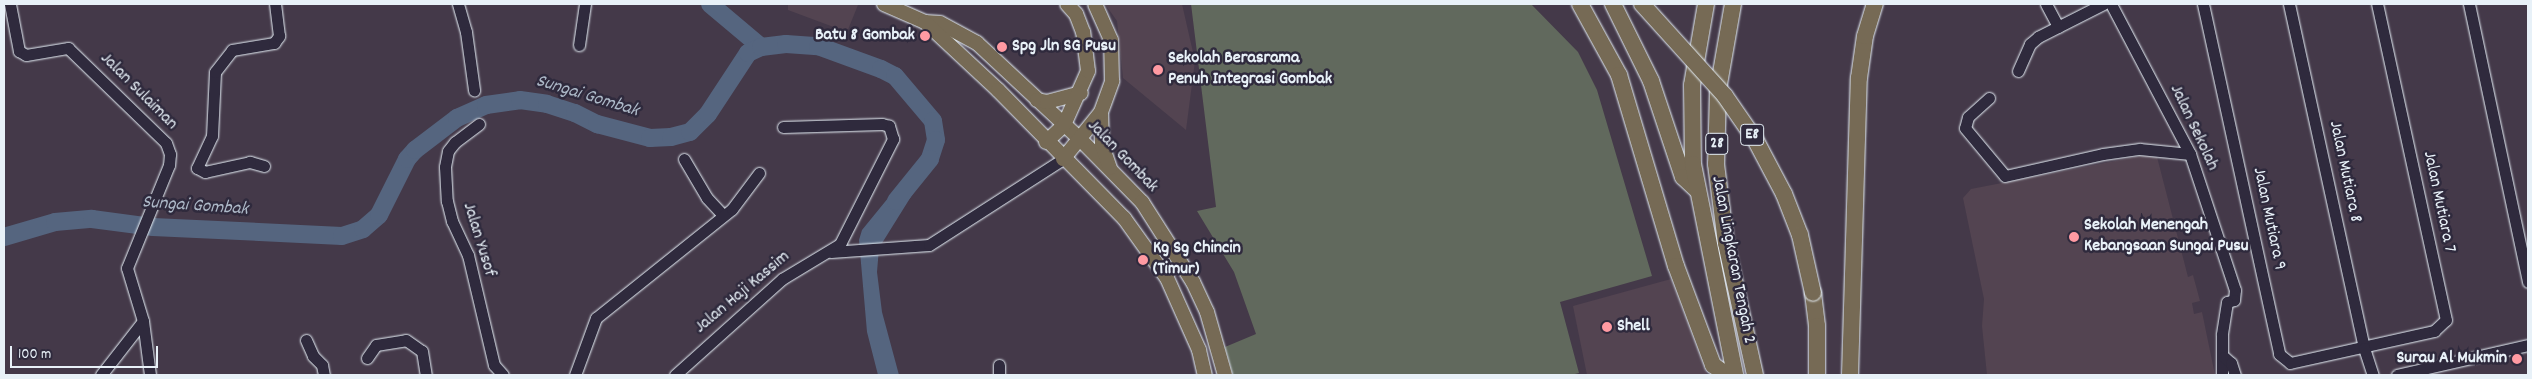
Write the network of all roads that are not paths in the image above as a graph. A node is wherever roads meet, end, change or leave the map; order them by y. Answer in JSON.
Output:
{"nodes":[{"id":1,"x":10,"y":4,"type":"edge"},
{"id":2,"x":275,"y":4,"type":"edge"},
{"id":3,"x":458,"y":4,"type":"edge"},
{"id":4,"x":585,"y":4,"type":"edge"},
{"id":5,"x":884,"y":4,"type":"edge"},
{"id":6,"x":1067,"y":4,"type":"edge"},
{"id":7,"x":1096,"y":4,"type":"edge"},
{"id":8,"x":1570,"y":4,"type":"edge"},
{"id":9,"x":1580,"y":4,"type":"edge"},
{"id":10,"x":1613,"y":4,"type":"edge"},
{"id":11,"x":1642,"y":4,"type":"edge"},
{"id":12,"x":1706,"y":4,"type":"edge"},
{"id":13,"x":1733,"y":4,"type":"edge"},
{"id":14,"x":1875,"y":4,"type":"edge"},
{"id":15,"x":2046,"y":4,"type":"edge"},
{"id":16,"x":2103,"y":4,"type":"edge"},
{"id":17,"x":2111,"y":4,"type":"edge"},
{"id":18,"x":2203,"y":4,"type":"edge"},
{"id":19,"x":2289,"y":4,"type":"edge"},
{"id":20,"x":2377,"y":4,"type":"edge"},
{"id":21,"x":2469,"y":4,"type":"edge"},
{"id":22,"x":924,"y":22,"type":"junction"},
{"id":23,"x":2058,"y":27,"type":"junction"},
{"id":24,"x":1604,"y":42,"type":"junction"},
{"id":25,"x":579,"y":45,"type":"dead end"},
{"id":26,"x":2018,"y":71,"type":"dead end"},
{"id":27,"x":474,"y":90,"type":"dead end"},
{"id":28,"x":1080,"y":94,"type":"junction"},
{"id":29,"x":1989,"y":98,"type":"dead end"},
{"id":30,"x":1037,"y":100,"type":"junction"},
{"id":31,"x":1101,"y":112,"type":"junction"},
{"id":32,"x":479,"y":124,"type":"dead end"},
{"id":33,"x":1064,"y":125,"type":"junction"},
{"id":34,"x":783,"y":127,"type":"dead end"},
{"id":35,"x":1081,"y":140,"type":"junction"},
{"id":36,"x":1046,"y":142,"type":"junction"},
{"id":37,"x":2190,"y":154,"type":"junction"},
{"id":38,"x":684,"y":159,"type":"dead end"},
{"id":39,"x":1063,"y":159,"type":"junction"},
{"id":40,"x":264,"y":166,"type":"dead end"},
{"id":41,"x":1111,"y":170,"type":"junction"},
{"id":42,"x":759,"y":173,"type":"dead end"},
{"id":43,"x":1697,"y":190,"type":"junction"},
{"id":44,"x":723,"y":215,"type":"junction"},
{"id":45,"x":830,"y":252,"type":"junction"},
{"id":46,"x":2528,"y":282,"type":"edge"},
{"id":47,"x":142,"y":321,"type":"junction"},
{"id":48,"x":306,"y":340,"type":"dead end"},
{"id":49,"x":2528,"y":345,"type":"edge"},
{"id":50,"x":2364,"y":348,"type":"junction"},
{"id":51,"x":2224,"y":357,"type":"junction"},
{"id":52,"x":367,"y":358,"type":"dead end"},
{"id":53,"x":101,"y":375,"type":"edge"},
{"id":54,"x":150,"y":375,"type":"edge"},
{"id":55,"x":324,"y":375,"type":"edge"},
{"id":56,"x":426,"y":375,"type":"edge"},
{"id":57,"x":503,"y":375,"type":"edge"},
{"id":58,"x":575,"y":375,"type":"edge"},
{"id":59,"x":675,"y":375,"type":"edge"},
{"id":60,"x":1205,"y":375,"type":"edge"},
{"id":61,"x":1225,"y":375,"type":"edge"},
{"id":62,"x":1727,"y":375,"type":"edge"},
{"id":63,"x":1735,"y":375,"type":"edge"},
{"id":64,"x":1755,"y":375,"type":"edge"},
{"id":65,"x":1817,"y":375,"type":"edge"},
{"id":66,"x":1850,"y":375,"type":"edge"},
{"id":67,"x":2222,"y":375,"type":"edge"},
{"id":68,"x":2235,"y":375,"type":"edge"},
{"id":69,"x":2366,"y":375,"type":"edge"},
{"id":70,"x":2373,"y":375,"type":"edge"},
{"id":71,"x":2397,"y":375,"type":"edge"}],
"edges":[{"from":1,"to":47,"type":"street","name":"Jalan Sulaiman"},
{"from":2,"to":40,"type":"street"},
{"from":3,"to":27,"type":"street"},
{"from":4,"to":25,"type":"street"},
{"from":5,"to":22,"type":"main road","name":"Jalan Gombak"},
{"from":6,"to":28,"type":"main road"},
{"from":7,"to":31,"type":"main road"},
{"from":8,"to":24,"type":"main road"},
{"from":9,"to":24,"type":"highway"},
{"from":10,"to":43,"type":"highway"},
{"from":11,"to":65,"type":"highway","number":"E8","bridge":true},
{"from":12,"to":43,"type":"highway","name":"Jalan Lingkaran Tengah 2","number":"28"},
{"from":13,"to":64,"type":"highway","name":"Jalan Lingkaran Tengah 2","number":"28"},
{"from":14,"to":66,"type":"highway"},
{"from":15,"to":23,"type":"street"},
{"from":16,"to":23,"type":"street"},
{"from":17,"to":37,"type":"street","name":"Jalan Sekolah"},
{"from":18,"to":50,"type":"street","name":"Jalan Mutiara 9"},
{"from":19,"to":50,"type":"street","name":"Jalan Mutiara 8"},
{"from":20,"to":50,"type":"street","name":"Jalan Mutiara 7"},
{"from":21,"to":46,"type":"street"},
{"from":22,"to":30,"type":"main road","name":"Jalan Gombak"},
{"from":22,"to":36,"type":"main road","name":"Jalan Gombak"},
{"from":23,"to":26,"type":"street"},
{"from":24,"to":62,"type":"highway"},
{"from":28,"to":30,"type":"main road"},
{"from":28,"to":33,"type":"main road"},
{"from":29,"to":37,"type":"street"},
{"from":30,"to":33,"type":"main road","name":"Jalan Gombak"},
{"from":31,"to":35,"type":"main road"},
{"from":31,"to":41,"type":"main road"},
{"from":32,"to":57,"type":"street","name":"Jalan Yusof"},
{"from":33,"to":35,"type":"main road","name":"Jalan Gombak"},
{"from":33,"to":36,"type":"main road"},
{"from":34,"to":45,"type":"street","name":"Jalan Haji Kassim"},
{"from":35,"to":39,"type":"main road"},
{"from":35,"to":41,"type":"main road","name":"Jalan Gombak"},
{"from":36,"to":39,"type":"main road","name":"Jalan Gombak"},
{"from":37,"to":51,"type":"street","name":"Jalan Sekolah"},
{"from":38,"to":44,"type":"street"},
{"from":39,"to":45,"type":"street"},
{"from":39,"to":60,"type":"main road","name":"Jalan Gombak"},
{"from":41,"to":61,"type":"main road","name":"Jalan Gombak"},
{"from":42,"to":44,"type":"street"},
{"from":43,"to":63,"type":"highway","name":"Jalan Lingkaran Tengah 2","number":"28"},
{"from":44,"to":58,"type":"street"},
{"from":45,"to":59,"type":"street","name":"Jalan Haji Kassim"},
{"from":47,"to":53,"type":"street"},
{"from":47,"to":54,"type":"street","name":"Jalan Sulaiman"},
{"from":48,"to":55,"type":"street"},
{"from":49,"to":71,"type":"street"},
{"from":50,"to":69,"type":"street","name":"Jalan Mutiara 8"},
{"from":50,"to":70,"type":"street","name":"Jalan Mutiara 8"},
{"from":51,"to":67,"type":"street","name":"Jalan Sekolah"},
{"from":51,"to":68,"type":"street"},
{"from":52,"to":56,"type":"street"}]}
